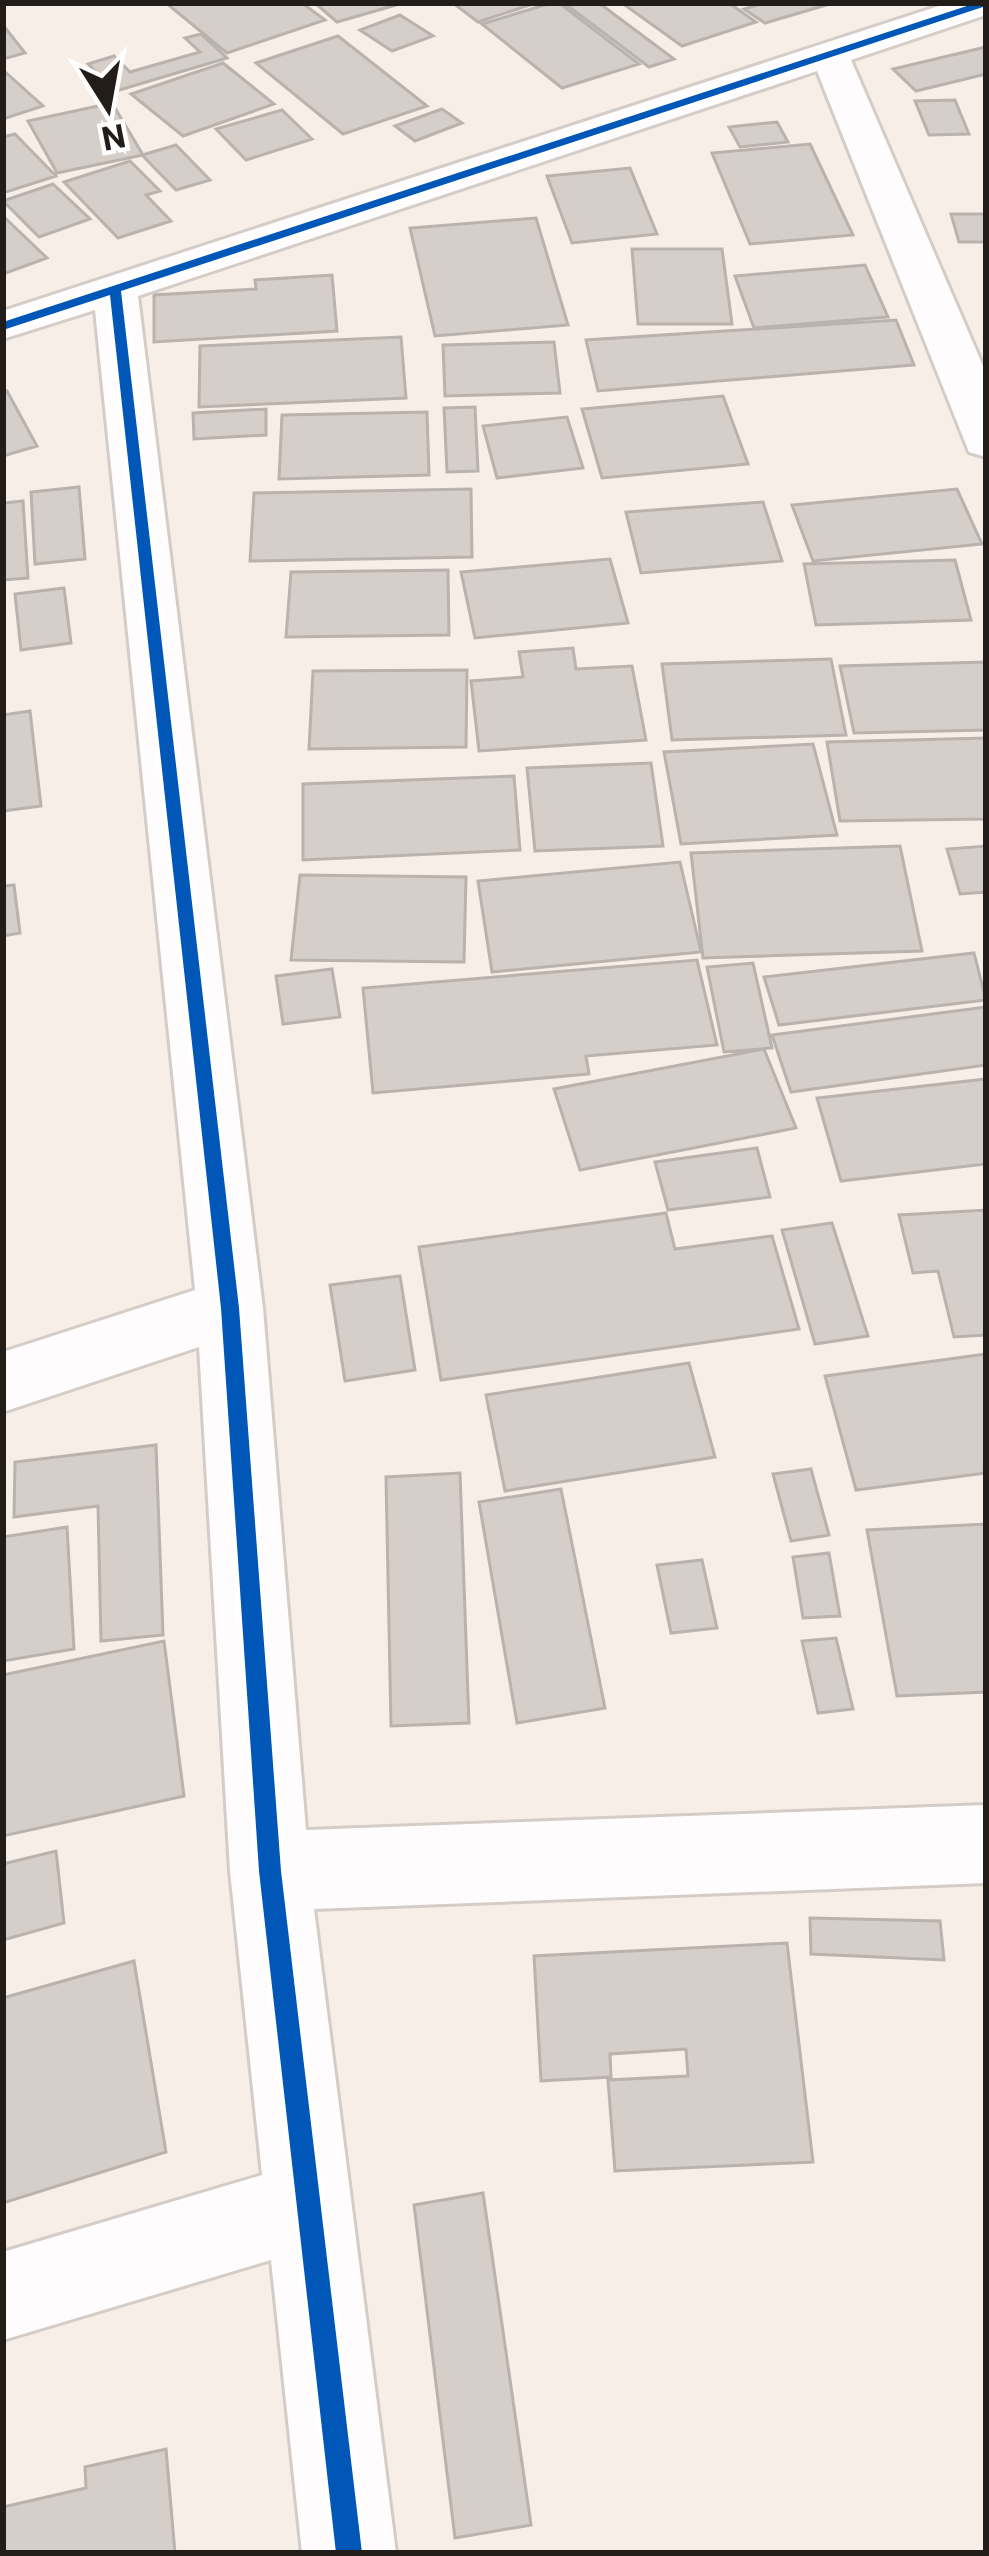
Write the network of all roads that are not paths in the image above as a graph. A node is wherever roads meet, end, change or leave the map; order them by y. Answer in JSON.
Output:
{"nodes":[{"id":1,"x":986,"y":3,"type":"edge"},
{"id":2,"x":829,"y":54,"type":"junction"},
{"id":3,"x":116,"y":287,"type":"junction"},
{"id":4,"x":3,"y":326,"type":"edge"},
{"id":5,"x":976,"y":377,"type":"edge"},
{"id":6,"x":986,"y":442,"type":"edge"},
{"id":7,"x":230,"y":1308,"type":"junction"},
{"id":8,"x":3,"y":1382,"type":"edge"},
{"id":9,"x":986,"y":1844,"type":"edge"},
{"id":10,"x":270,"y":1871,"type":"junction"},
{"id":11,"x":305,"y":2206,"type":"junction"},
{"id":12,"x":3,"y":2296,"type":"edge"},
{"id":13,"x":349,"y":2553,"type":"edge"}],
"edges":[{"from":1,"to":2,"type":"street"},
{"from":2,"to":3,"type":"street"},
{"from":2,"to":5,"type":"street"},
{"from":3,"to":4,"type":"street"},
{"from":3,"to":7,"type":"street"},
{"from":5,"to":6,"type":"street"},
{"from":7,"to":8,"type":"street"},
{"from":7,"to":10,"type":"street"},
{"from":9,"to":10,"type":"street"},
{"from":10,"to":11,"type":"street"},
{"from":11,"to":12,"type":"street"},
{"from":11,"to":13,"type":"street"}]}
